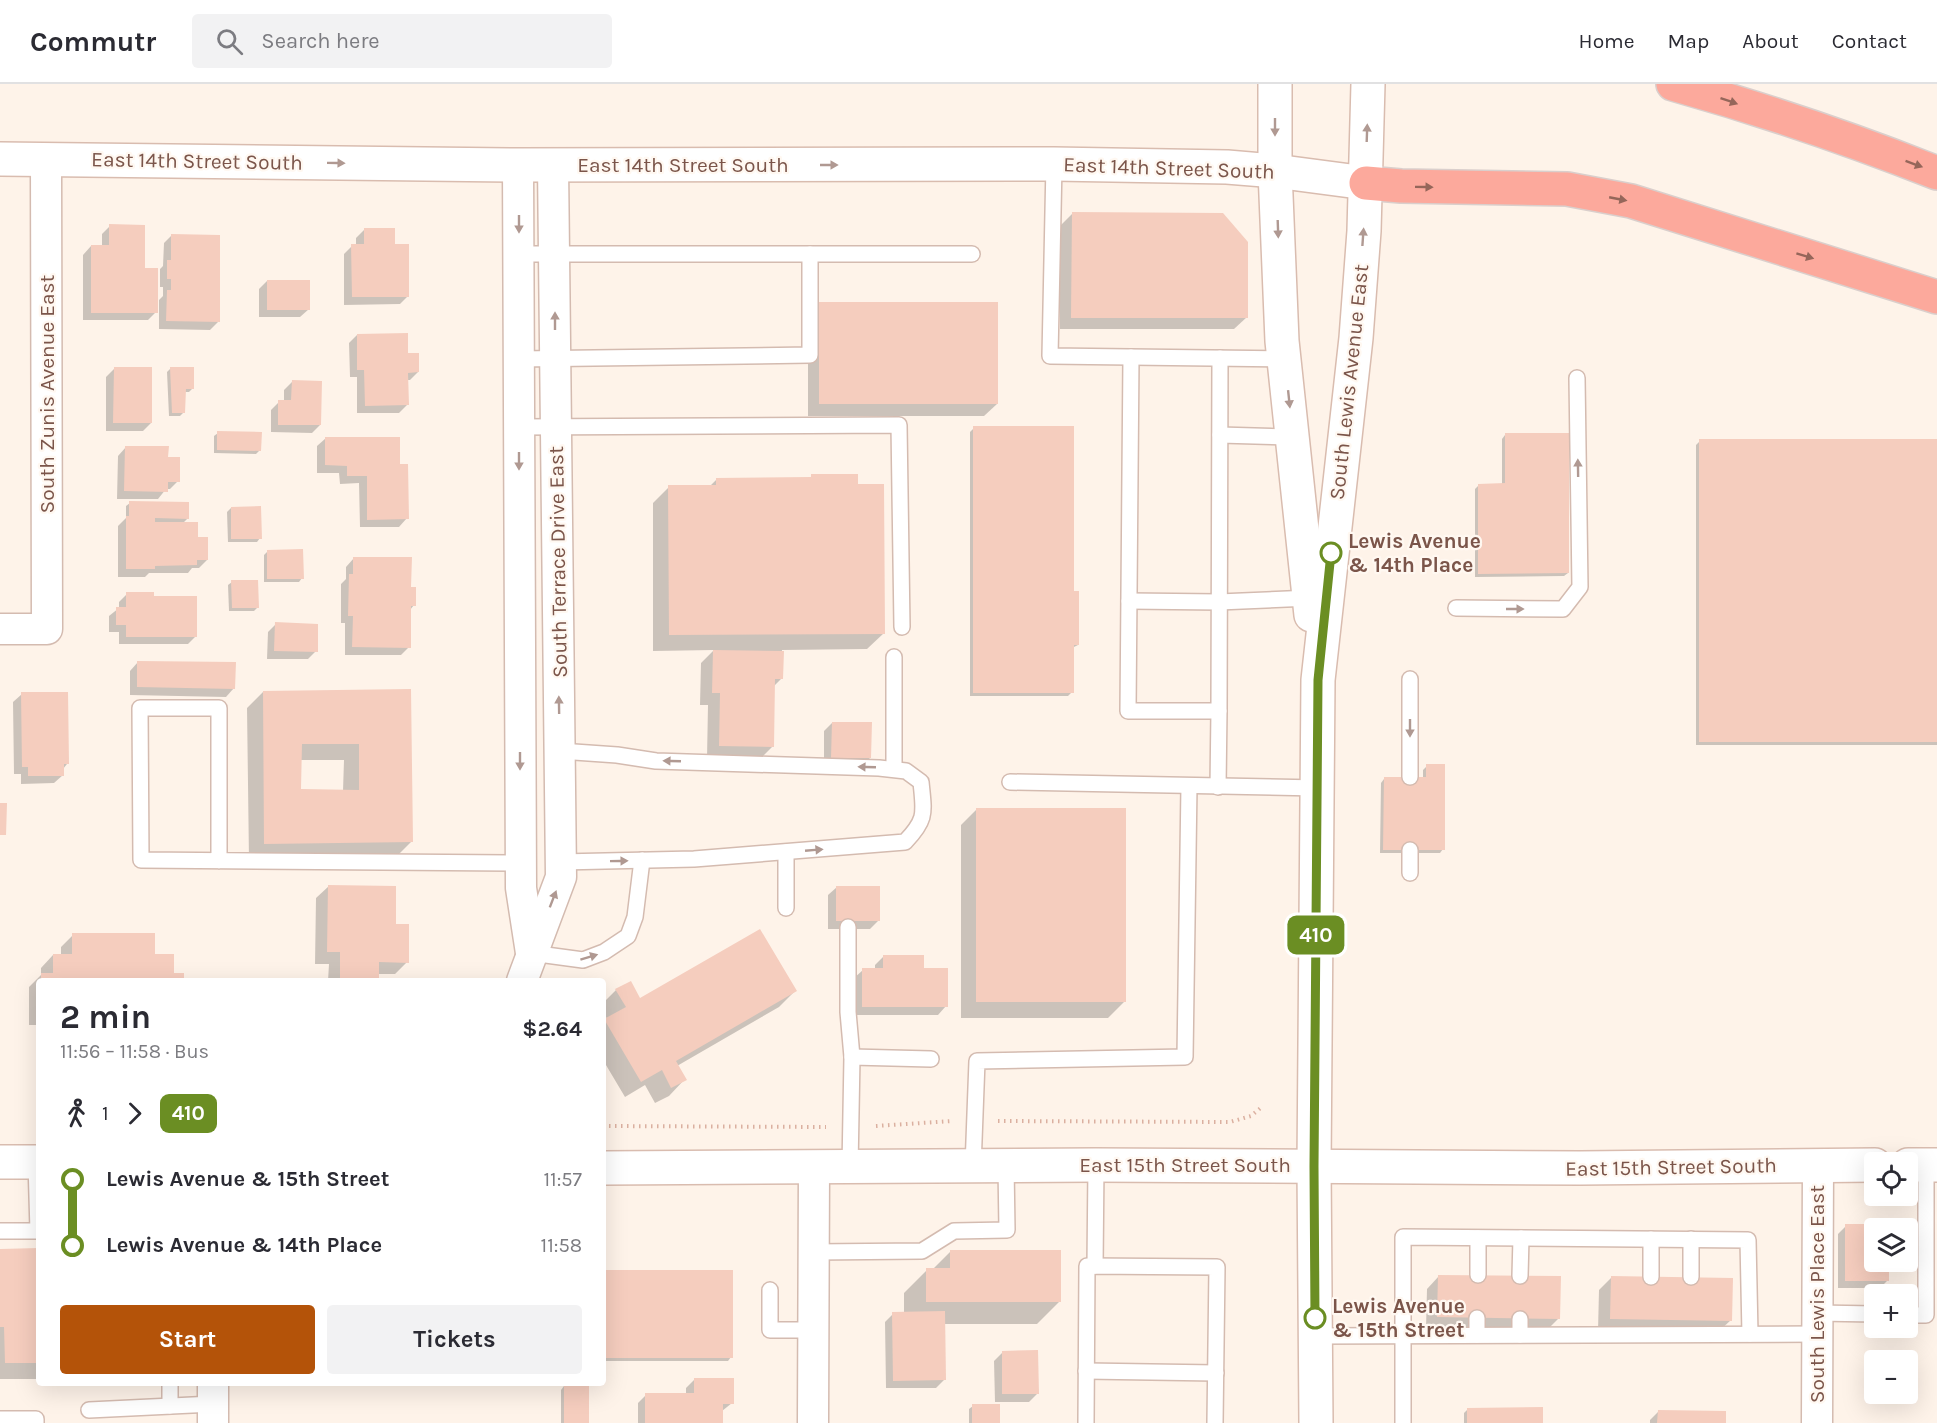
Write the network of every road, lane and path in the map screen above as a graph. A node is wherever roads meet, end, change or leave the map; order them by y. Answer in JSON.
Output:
{"nodes":[{"id":1,"x":1275,"y":84,"type":"edge"},
{"id":2,"x":1368,"y":84,"type":"edge"},
{"id":3,"x":1673,"y":84,"type":"edge"},
{"id":4,"x":0,"y":159,"type":"edge"},
{"id":5,"x":46,"y":159,"type":"junction"},
{"id":6,"x":1054,"y":164,"type":"junction"},
{"id":7,"x":518,"y":165,"type":"junction"},
{"id":8,"x":553,"y":165,"type":"junction"},
{"id":9,"x":1275,"y":171,"type":"junction"},
{"id":10,"x":1937,"y":173,"type":"edge"},
{"id":11,"x":1366,"y":183,"type":"junction"},
{"id":12,"x":519,"y":254,"type":"junction"},
{"id":13,"x":554,"y":254,"type":"junction"},
{"id":14,"x":810,"y":254,"type":"junction"},
{"id":15,"x":972,"y":254,"type":"dead end"},
{"id":16,"x":1937,"y":297,"type":"edge"},
{"id":17,"x":1131,"y":357,"type":"junction"},
{"id":18,"x":555,"y":358,"type":"junction"},
{"id":19,"x":1220,"y":358,"type":"junction"},
{"id":20,"x":519,"y":359,"type":"junction"},
{"id":21,"x":1285,"y":359,"type":"junction"},
{"id":22,"x":1577,"y":378,"type":"dead end"},
{"id":23,"x":556,"y":427,"type":"junction"},
{"id":24,"x":519,"y":428,"type":"junction"},
{"id":25,"x":1220,"y":435,"type":"junction"},
{"id":26,"x":1292,"y":437,"type":"junction"},
{"id":27,"x":1310,"y":598,"type":"junction"},
{"id":28,"x":1129,"y":601,"type":"junction"},
{"id":29,"x":1219,"y":602,"type":"junction"},
{"id":30,"x":1456,"y":608,"type":"dead end"},
{"id":31,"x":902,"y":627,"type":"dead end"},
{"id":32,"x":0,"y":629,"type":"edge"},
{"id":33,"x":894,"y":657,"type":"dead end"},
{"id":34,"x":1410,"y":679,"type":"dead end"},
{"id":35,"x":1318,"y":680,"type":"junction"},
{"id":36,"x":1219,"y":711,"type":"junction"},
{"id":37,"x":560,"y":751,"type":"junction"},
{"id":38,"x":894,"y":769,"type":"junction"},
{"id":39,"x":1410,"y":777,"type":"dead end"},
{"id":40,"x":1010,"y":782,"type":"dead end"},
{"id":41,"x":1189,"y":786,"type":"junction"},
{"id":42,"x":1218,"y":787,"type":"junction"},
{"id":43,"x":1317,"y":788,"type":"junction"},
{"id":44,"x":1410,"y":850,"type":"dead end"},
{"id":45,"x":786,"y":852,"type":"junction"},
{"id":46,"x":642,"y":860,"type":"junction"},
{"id":47,"x":219,"y":861,"type":"junction"},
{"id":48,"x":561,"y":862,"type":"junction"},
{"id":49,"x":520,"y":863,"type":"junction"},
{"id":50,"x":1410,"y":873,"type":"dead end"},
{"id":51,"x":786,"y":909,"type":"dead end"},
{"id":52,"x":848,"y":927,"type":"dead end"},
{"id":53,"x":527,"y":967,"type":"edge"},
{"id":54,"x":852,"y":1057,"type":"junction"},
{"id":55,"x":931,"y":1059,"type":"dead end"},
{"id":56,"x":1263,"y":1106,"type":"dead end"},
{"id":57,"x":974,"y":1121,"type":"junction"},
{"id":58,"x":606,"y":1126,"type":"edge"},
{"id":59,"x":851,"y":1126,"type":"junction"},
{"id":60,"x":0,"y":1162,"type":"edge"},
{"id":61,"x":36,"y":1162,"type":"edge"},
{"id":62,"x":1096,"y":1165,"type":"junction"},
{"id":63,"x":1818,"y":1165,"type":"junction"},
{"id":64,"x":1864,"y":1165,"type":"edge"},
{"id":65,"x":1924,"y":1165,"type":"edge"},
{"id":66,"x":1006,"y":1166,"type":"junction"},
{"id":67,"x":1314,"y":1166,"type":"junction"},
{"id":68,"x":850,"y":1167,"type":"junction"},
{"id":69,"x":973,"y":1167,"type":"junction"},
{"id":70,"x":606,"y":1168,"type":"edge"},
{"id":71,"x":814,"y":1168,"type":"junction"},
{"id":72,"x":0,"y":1231,"type":"edge"},
{"id":73,"x":36,"y":1231,"type":"edge"},
{"id":74,"x":1478,"y":1238,"type":"junction"},
{"id":75,"x":1521,"y":1238,"type":"junction"},
{"id":76,"x":1651,"y":1239,"type":"junction"},
{"id":77,"x":1691,"y":1239,"type":"junction"},
{"id":78,"x":814,"y":1252,"type":"junction"},
{"id":79,"x":1095,"y":1266,"type":"junction"},
{"id":80,"x":1478,"y":1275,"type":"dead end"},
{"id":81,"x":1521,"y":1276,"type":"dead end"},
{"id":82,"x":1651,"y":1277,"type":"dead end"},
{"id":83,"x":1691,"y":1277,"type":"dead end"},
{"id":84,"x":770,"y":1290,"type":"dead end"},
{"id":85,"x":1918,"y":1315,"type":"edge"},
{"id":86,"x":1864,"y":1316,"type":"edge"},
{"id":87,"x":1478,"y":1318,"type":"dead end"},
{"id":88,"x":1520,"y":1318,"type":"dead end"},
{"id":89,"x":1817,"y":1323,"type":"junction"},
{"id":90,"x":814,"y":1330,"type":"junction"},
{"id":91,"x":1750,"y":1334,"type":"junction"},
{"id":92,"x":1477,"y":1335,"type":"junction"},
{"id":93,"x":1520,"y":1335,"type":"junction"},
{"id":94,"x":1316,"y":1336,"type":"junction"},
{"id":95,"x":1403,"y":1336,"type":"junction"},
{"id":96,"x":1086,"y":1371,"type":"junction"},
{"id":97,"x":1216,"y":1373,"type":"junction"},
{"id":98,"x":170,"y":1386,"type":"edge"},
{"id":99,"x":213,"y":1403,"type":"edge"},
{"id":100,"x":170,"y":1406,"type":"junction"},
{"id":101,"x":90,"y":1410,"type":"dead end"},
{"id":102,"x":0,"y":1419,"type":"edge"},
{"id":103,"x":36,"y":1423,"type":"edge"},
{"id":104,"x":813,"y":1423,"type":"edge"},
{"id":105,"x":1086,"y":1423,"type":"edge"},
{"id":106,"x":1215,"y":1423,"type":"edge"},
{"id":107,"x":1316,"y":1423,"type":"edge"},
{"id":108,"x":1403,"y":1423,"type":"edge"},
{"id":109,"x":1816,"y":1423,"type":"edge"}],
"edges":[{"from":1,"to":9,"type":"street","name":"South Lewis Avenue East","one_way":true},
{"from":11,"to":2,"type":"street","name":"South Lewis Avenue East","one_way":true},
{"from":3,"to":10,"type":"highway","one_way":true},
{"from":4,"to":5,"type":"street","name":"East 14th Street South"},
{"from":5,"to":7,"type":"street","name":"East 14th Street South","one_way":true},
{"from":5,"to":32,"type":"street","name":"South Zunis Avenue East"},
{"from":8,"to":6,"type":"street","name":"East 14th Street South","one_way":true},
{"from":6,"to":9,"type":"street","name":"East 14th Street South"},
{"from":6,"to":17,"type":"lane"},
{"from":7,"to":8,"type":"street","name":"East 14th Street South"},
{"from":7,"to":12,"type":"street","name":"South Terrace Drive East","one_way":true},
{"from":8,"to":13,"type":"street","name":"South Terrace Drive East"},
{"from":9,"to":11,"type":"street","name":"East 14th Street South"},
{"from":9,"to":21,"type":"street","name":"South Lewis Avenue East","one_way":true},
{"from":11,"to":16,"type":"highway","one_way":true},
{"from":35,"to":11,"type":"street","name":"South Lewis Avenue East","one_way":true},
{"from":12,"to":13,"type":"lane"},
{"from":12,"to":20,"type":"street","name":"South Terrace Drive East"},
{"from":13,"to":14,"type":"lane"},
{"from":18,"to":13,"type":"street","name":"South Terrace Drive East","one_way":true},
{"from":14,"to":15,"type":"lane"},
{"from":14,"to":18,"type":"lane"},
{"from":17,"to":19,"type":"lane"},
{"from":17,"to":28,"type":"lane"},
{"from":18,"to":20,"type":"lane"},
{"from":18,"to":23,"type":"street","name":"South Terrace Drive East"},
{"from":19,"to":21,"type":"lane"},
{"from":19,"to":25,"type":"lane"},
{"from":20,"to":24,"type":"street","name":"South Terrace Drive East"},
{"from":21,"to":26,"type":"street","name":"South Lewis Avenue East","one_way":true},
{"from":30,"to":22,"type":"lane","one_way":true},
{"from":23,"to":24,"type":"lane"},
{"from":23,"to":31,"type":"lane"},
{"from":37,"to":23,"type":"street","name":"South Terrace Drive East","one_way":true},
{"from":24,"to":49,"type":"street","name":"South Terrace Drive East","one_way":true},
{"from":25,"to":26,"type":"lane"},
{"from":25,"to":29,"type":"lane"},
{"from":26,"to":27,"type":"street","name":"South Lewis Avenue East"},
{"from":27,"to":29,"type":"lane"},
{"from":27,"to":35,"type":"street","name":"South Lewis Avenue East"},
{"from":28,"to":29,"type":"lane"},
{"from":28,"to":36,"type":"lane"},
{"from":29,"to":36,"type":"lane"},
{"from":33,"to":38,"type":"lane"},
{"from":34,"to":39,"type":"lane","one_way":true},
{"from":35,"to":43,"type":"street","name":"South Lewis Avenue East"},
{"from":36,"to":42,"type":"lane"},
{"from":38,"to":37,"type":"lane","one_way":true},
{"from":37,"to":48,"type":"street","name":"South Terrace Drive East"},
{"from":45,"to":38,"type":"lane","one_way":true},
{"from":40,"to":41,"type":"lane"},
{"from":41,"to":42,"type":"lane"},
{"from":41,"to":57,"type":"lane"},
{"from":42,"to":43,"type":"lane"},
{"from":43,"to":67,"type":"street","name":"South Lewis Avenue East"},
{"from":44,"to":50,"type":"lane"},
{"from":45,"to":46,"type":"lane"},
{"from":45,"to":51,"type":"lane"},
{"from":48,"to":46,"type":"lane","one_way":true},
{"from":53,"to":46,"type":"lane","one_way":true},
{"from":47,"to":47,"type":"lane"},
{"from":47,"to":49,"type":"lane"},
{"from":53,"to":48,"type":"street","name":"South Terrace Drive East","one_way":true},
{"from":49,"to":53,"type":"street","name":"South Terrace Drive East"},
{"from":52,"to":54,"type":"lane"},
{"from":54,"to":55,"type":"lane"},
{"from":54,"to":59,"type":"lane"},
{"from":56,"to":57,"type":"path","name":"East 15th Street South"},
{"from":57,"to":59,"type":"path","name":"East 15th Street South"},
{"from":57,"to":69,"type":"lane"},
{"from":58,"to":59,"type":"path","name":"East 15th Street South"},
{"from":59,"to":68,"type":"lane"},
{"from":60,"to":61,"type":"street"},
{"from":62,"to":66,"type":"street","name":"East 15th Street South"},
{"from":62,"to":67,"type":"street","name":"East 15th Street South"},
{"from":62,"to":79,"type":"lane"},
{"from":63,"to":64,"type":"street","name":"East 15th Street South"},
{"from":63,"to":67,"type":"street","name":"East 15th Street South"},
{"from":63,"to":89,"type":"street","name":"South Lewis Place East"},
{"from":65,"to":85,"type":"lane"},
{"from":66,"to":69,"type":"street","name":"East 15th Street South"},
{"from":66,"to":78,"type":"lane"},
{"from":67,"to":94,"type":"street","name":"South Lewis Avenue East"},
{"from":68,"to":69,"type":"street","name":"East 15th Street South"},
{"from":68,"to":71,"type":"street","name":"East 15th Street South"},
{"from":70,"to":71,"type":"street","name":"East 15th Street South"},
{"from":71,"to":78,"type":"street"},
{"from":72,"to":73,"type":"lane"},
{"from":74,"to":75,"type":"lane"},
{"from":74,"to":80,"type":"lane"},
{"from":74,"to":95,"type":"lane"},
{"from":75,"to":76,"type":"lane"},
{"from":75,"to":81,"type":"lane"},
{"from":76,"to":77,"type":"lane"},
{"from":76,"to":82,"type":"lane"},
{"from":77,"to":83,"type":"lane"},
{"from":77,"to":91,"type":"lane"},
{"from":78,"to":90,"type":"street"},
{"from":79,"to":96,"type":"lane"},
{"from":79,"to":97,"type":"lane"},
{"from":84,"to":90,"type":"lane"},
{"from":86,"to":89,"type":"lane"},
{"from":87,"to":92,"type":"lane"},
{"from":88,"to":93,"type":"lane"},
{"from":89,"to":91,"type":"lane"},
{"from":89,"to":109,"type":"street","name":"South Lewis Place East"},
{"from":90,"to":104,"type":"street"},
{"from":91,"to":93,"type":"lane"},
{"from":92,"to":93,"type":"lane"},
{"from":92,"to":95,"type":"lane"},
{"from":94,"to":95,"type":"lane"},
{"from":94,"to":107,"type":"street","name":"South Lewis Avenue East"},
{"from":95,"to":108,"type":"lane"},
{"from":96,"to":97,"type":"lane"},
{"from":96,"to":105,"type":"lane"},
{"from":97,"to":106,"type":"lane"},
{"from":98,"to":100,"type":"lane"},
{"from":99,"to":100,"type":"lane"},
{"from":100,"to":101,"type":"lane"},
{"from":102,"to":103,"type":"lane"}]}
